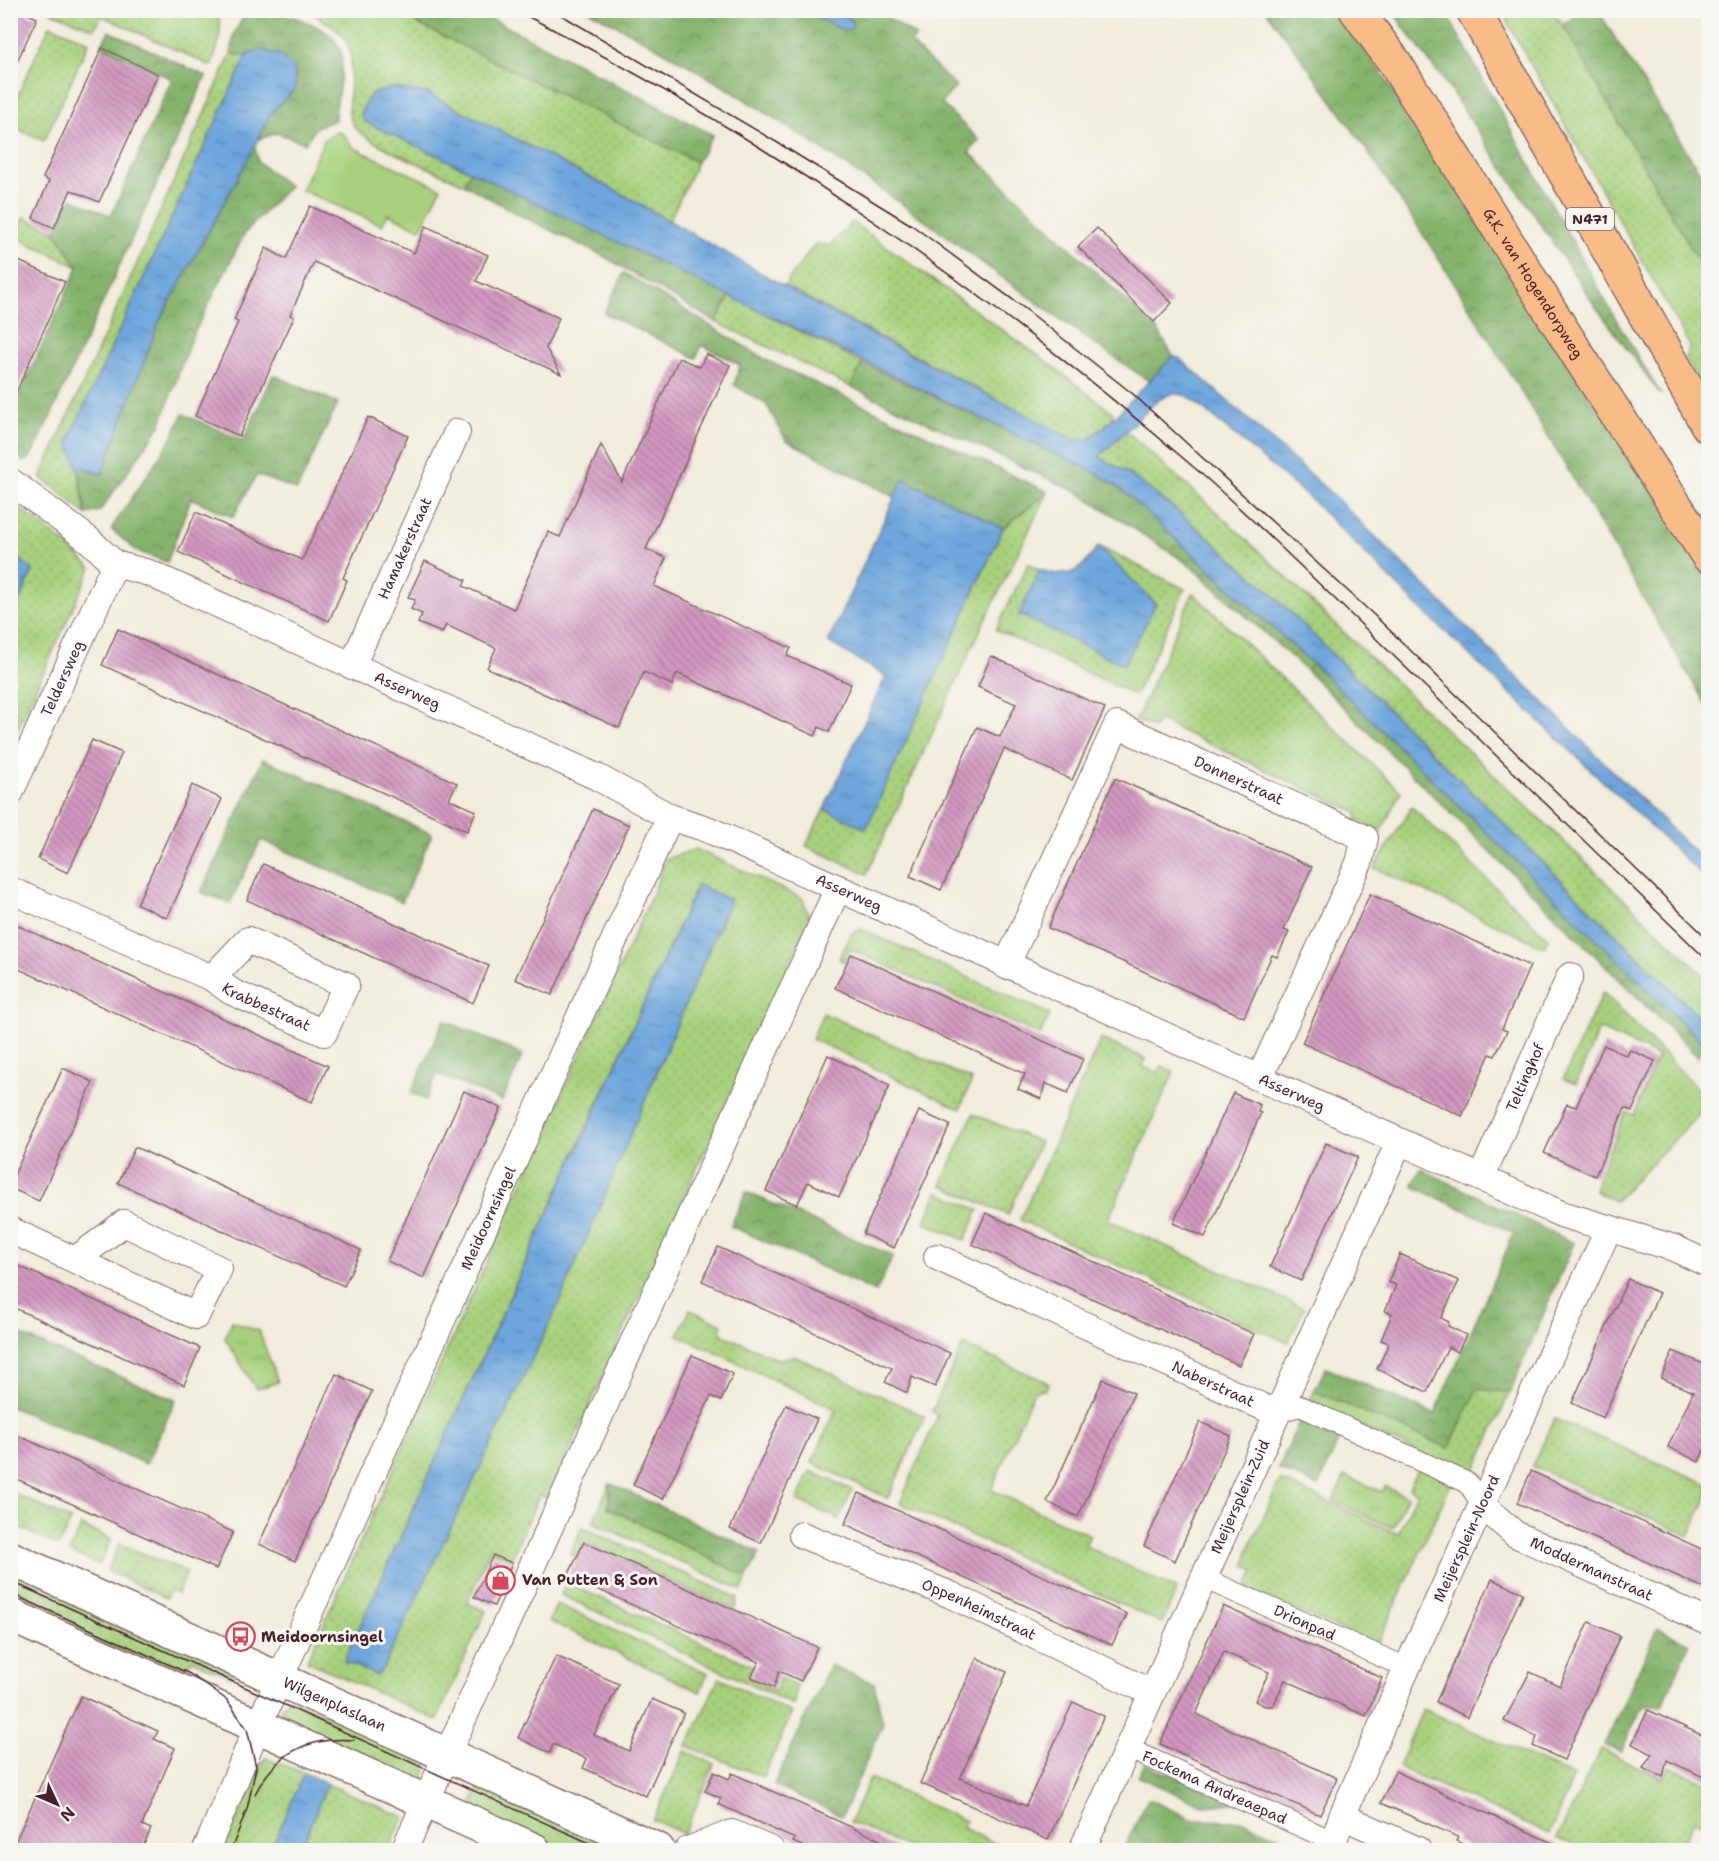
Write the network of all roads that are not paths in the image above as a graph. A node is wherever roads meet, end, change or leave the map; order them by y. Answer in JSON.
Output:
{"nodes":[{"id":1,"x":1356,"y":10,"type":"edge"},
{"id":2,"x":1473,"y":10,"type":"edge"},
{"id":3,"x":1708,"y":426,"type":"edge"},
{"id":4,"x":457,"y":432,"type":"dead end"},
{"id":5,"x":10,"y":481,"type":"edge"},
{"id":6,"x":1708,"y":556,"type":"edge"},
{"id":7,"x":115,"y":564,"type":"junction"},
{"id":8,"x":352,"y":666,"type":"junction"},
{"id":9,"x":10,"y":793,"type":"edge"},
{"id":10,"x":670,"y":817,"type":"junction"},
{"id":11,"x":838,"y":888,"type":"junction"},
{"id":12,"x":10,"y":890,"type":"edge"},
{"id":13,"x":1006,"y":966,"type":"junction"},
{"id":14,"x":1570,"y":976,"type":"dead end"},
{"id":15,"x":212,"y":978,"type":"junction"},
{"id":16,"x":1260,"y":1077,"type":"junction"},
{"id":17,"x":1399,"y":1142,"type":"junction"},
{"id":18,"x":1480,"y":1178,"type":"junction"},
{"id":19,"x":1609,"y":1228,"type":"junction"},
{"id":20,"x":10,"y":1230,"type":"edge"},
{"id":21,"x":937,"y":1257,"type":"dead end"},
{"id":22,"x":75,"y":1260,"type":"junction"},
{"id":23,"x":1708,"y":1264,"type":"edge"},
{"id":24,"x":1276,"y":1413,"type":"junction"},
{"id":25,"x":1482,"y":1505,"type":"junction"},
{"id":26,"x":802,"y":1535,"type":"dead end"},
{"id":27,"x":10,"y":1558,"type":"edge"},
{"id":28,"x":1203,"y":1578,"type":"junction"},
{"id":29,"x":10,"y":1615,"type":"edge"},
{"id":30,"x":1708,"y":1622,"type":"edge"},
{"id":31,"x":1407,"y":1668,"type":"junction"},
{"id":32,"x":279,"y":1682,"type":"junction"},
{"id":33,"x":1152,"y":1694,"type":"junction"},
{"id":34,"x":258,"y":1727,"type":"junction"},
{"id":35,"x":1127,"y":1748,"type":"junction"},
{"id":36,"x":448,"y":1757,"type":"junction"},
{"id":37,"x":426,"y":1801,"type":"junction"},
{"id":38,"x":1342,"y":1816,"type":"junction"},
{"id":39,"x":1333,"y":1846,"type":"edge"},
{"id":40,"x":206,"y":1851,"type":"edge"},
{"id":41,"x":404,"y":1851,"type":"edge"},
{"id":42,"x":534,"y":1851,"type":"edge"},
{"id":43,"x":658,"y":1851,"type":"edge"},
{"id":44,"x":688,"y":1851,"type":"edge"},
{"id":45,"x":771,"y":1851,"type":"edge"},
{"id":46,"x":1082,"y":1851,"type":"edge"},
{"id":47,"x":1418,"y":1851,"type":"edge"}],
"edges":[{"from":1,"to":6,"type":"main road","name":"G.K. van Hogendorpweg"},
{"from":2,"to":3,"type":"main road","number":"N471"},
{"from":4,"to":8,"type":"street","name":"Hamakerstraat"},
{"from":5,"to":7,"type":"street","name":"Asserweg"},
{"from":7,"to":8,"type":"street","name":"Asserweg"},
{"from":7,"to":9,"type":"street","name":"Teldersweg"},
{"from":8,"to":10,"type":"street","name":"Asserweg"},
{"from":10,"to":11,"type":"street","name":"Asserweg"},
{"from":10,"to":32,"type":"street","name":"Meidoornsingel"},
{"from":11,"to":13,"type":"street","name":"Asserweg"},
{"from":11,"to":36,"type":"street"},
{"from":12,"to":15,"type":"street","name":"Krabbestraat"},
{"from":13,"to":16,"type":"street","name":"Asserweg"},
{"from":13,"to":16,"type":"street","name":"Donnerstraat"},
{"from":14,"to":18,"type":"street","name":"Teltinghof"},
{"from":15,"to":15,"type":"street","name":"Krabbestraat"},
{"from":16,"to":17,"type":"street","name":"Asserweg"},
{"from":17,"to":18,"type":"street","name":"Asserweg"},
{"from":17,"to":24,"type":"street","name":"Meijersplein-Zuid"},
{"from":18,"to":19,"type":"street","name":"Asserweg"},
{"from":19,"to":23,"type":"street","name":"Asserweg"},
{"from":19,"to":25,"type":"street","name":"Meijersplein-Noord"},
{"from":20,"to":22,"type":"street"},
{"from":21,"to":24,"type":"street","name":"Naberstraat"},
{"from":22,"to":22,"type":"street"},
{"from":24,"to":25,"type":"street"},
{"from":24,"to":28,"type":"street","name":"Meijersplein-Zuid"},
{"from":25,"to":30,"type":"street","name":"Moddermanstraat"},
{"from":25,"to":31,"type":"street","name":"Meijersplein-Noord"},
{"from":26,"to":33,"type":"street","name":"Oppenheimstraat"},
{"from":27,"to":32,"type":"street","name":"Wilgenplaslaan"},
{"from":28,"to":31,"type":"street","name":"Drionpad"},
{"from":28,"to":33,"type":"street","name":"Meijersplein-Zuid"},
{"from":29,"to":34,"type":"street"},
{"from":31,"to":38,"type":"street","name":"Meijersplein-Noord"},
{"from":32,"to":34,"type":"street","name":"Meidoornsingel"},
{"from":32,"to":36,"type":"street","name":"Wilgenplaslaan"},
{"from":33,"to":35,"type":"street","name":"Meijersplein-Zuid"},
{"from":34,"to":37,"type":"street"},
{"from":34,"to":40,"type":"street","name":"Meidoornsingel"},
{"from":35,"to":39,"type":"street","name":"Fockema Andreaepad"},
{"from":35,"to":46,"type":"street","name":"Meijersplein-Zuid"},
{"from":36,"to":37,"type":"street"},
{"from":36,"to":43,"type":"street","name":"Wilgenplaslaan"},
{"from":37,"to":41,"type":"street"},
{"from":37,"to":42,"type":"street"},
{"from":38,"to":39,"type":"street","name":"Meijersplein-Noord"},
{"from":38,"to":47,"type":"street"},
{"from":44,"to":45,"type":"street"}]}
